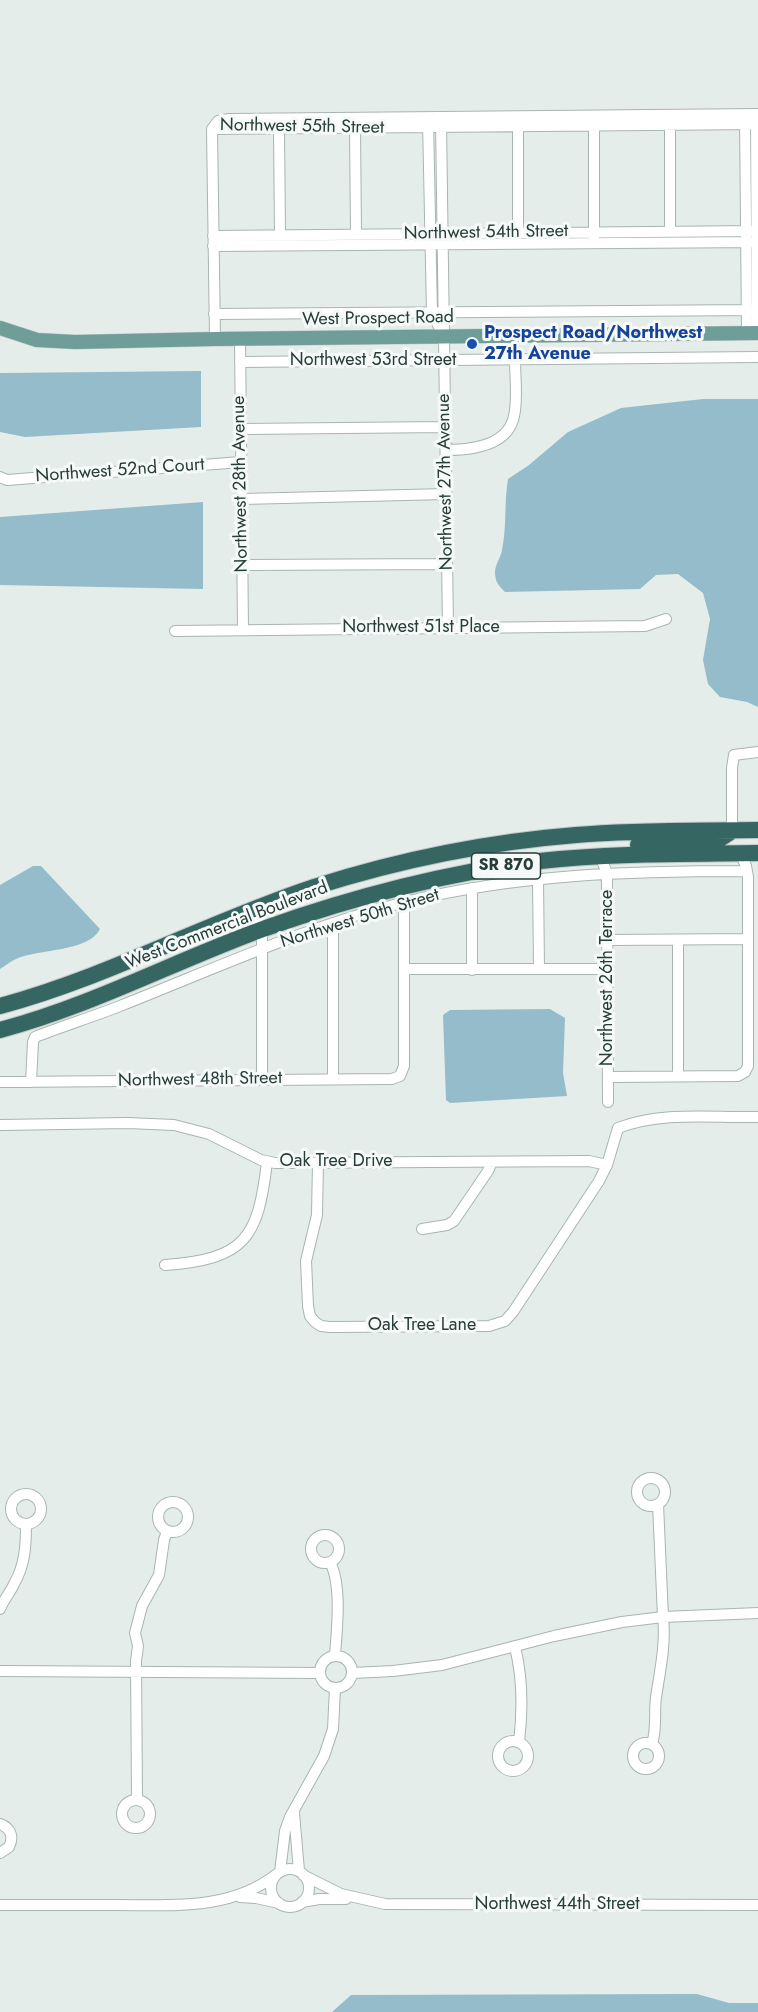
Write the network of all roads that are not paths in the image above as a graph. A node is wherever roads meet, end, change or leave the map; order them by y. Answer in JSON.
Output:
{"nodes":[{"id":1,"x":753,"y":119,"type":"edge"},
{"id":2,"x":594,"y":121,"type":"junction"},
{"id":3,"x":428,"y":122,"type":"junction"},
{"id":4,"x":441,"y":122,"type":"junction"},
{"id":5,"x":670,"y":125,"type":"junction"},
{"id":6,"x":518,"y":127,"type":"junction"},
{"id":7,"x":355,"y":128,"type":"junction"},
{"id":8,"x":212,"y":129,"type":"junction"},
{"id":9,"x":279,"y":129,"type":"junction"},
{"id":10,"x":670,"y":231,"type":"junction"},
{"id":11,"x":518,"y":233,"type":"junction"},
{"id":12,"x":356,"y":234,"type":"junction"},
{"id":13,"x":280,"y":235,"type":"junction"},
{"id":14,"x":754,"y":236,"type":"edge"},
{"id":15,"x":594,"y":238,"type":"junction"},
{"id":16,"x":430,"y":239,"type":"junction"},
{"id":17,"x":443,"y":239,"type":"junction"},
{"id":18,"x":213,"y":241,"type":"junction"},
{"id":19,"x":754,"y":310,"type":"edge"},
{"id":20,"x":444,"y":312,"type":"junction"},
{"id":21,"x":432,"y":313,"type":"junction"},
{"id":22,"x":214,"y":314,"type":"junction"},
{"id":23,"x":0,"y":328,"type":"edge"},
{"id":24,"x":754,"y":333,"type":"edge"},
{"id":25,"x":444,"y":336,"type":"junction"},
{"id":26,"x":240,"y":338,"type":"junction"},
{"id":27,"x":215,"y":339,"type":"junction"},
{"id":28,"x":758,"y":357,"type":"edge"},
{"id":29,"x":444,"y":360,"type":"junction"},
{"id":30,"x":515,"y":360,"type":"junction"},
{"id":31,"x":240,"y":362,"type":"junction"},
{"id":32,"x":445,"y":427,"type":"junction"},
{"id":33,"x":241,"y":429,"type":"junction"},
{"id":34,"x":446,"y":450,"type":"junction"},
{"id":35,"x":241,"y":462,"type":"junction"},
{"id":36,"x":0,"y":477,"type":"edge"},
{"id":37,"x":447,"y":494,"type":"junction"},
{"id":38,"x":241,"y":499,"type":"junction"},
{"id":39,"x":447,"y":564,"type":"junction"},
{"id":40,"x":242,"y":565,"type":"junction"},
{"id":41,"x":666,"y":619,"type":"dead end"},
{"id":42,"x":448,"y":628,"type":"junction"},
{"id":43,"x":243,"y":629,"type":"junction"},
{"id":44,"x":175,"y":631,"type":"dead end"},
{"id":45,"x":758,"y":752,"type":"edge"},
{"id":46,"x":732,"y":830,"type":"junction"},
{"id":47,"x":758,"y":830,"type":"edge"},
{"id":48,"x":758,"y":853,"type":"edge"},
{"id":49,"x":740,"y":854,"type":"junction"},
{"id":50,"x":600,"y":856,"type":"junction"},
{"id":51,"x":747,"y":871,"type":"junction"},
{"id":52,"x":607,"y":873,"type":"junction"},
{"id":53,"x":538,"y":879,"type":"junction"},
{"id":54,"x":472,"y":888,"type":"junction"},
{"id":55,"x":404,"y":902,"type":"junction"},
{"id":56,"x":249,"y":911,"type":"junction"},
{"id":57,"x":333,"y":924,"type":"junction"},
{"id":58,"x":262,"y":930,"type":"junction"},
{"id":59,"x":747,"y":939,"type":"junction"},
{"id":60,"x":608,"y":940,"type":"junction"},
{"id":61,"x":678,"y":940,"type":"junction"},
{"id":62,"x":262,"y":949,"type":"junction"},
{"id":63,"x":404,"y":969,"type":"junction"},
{"id":64,"x":539,"y":969,"type":"junction"},
{"id":65,"x":609,"y":969,"type":"junction"},
{"id":66,"x":472,"y":970,"type":"junction"},
{"id":67,"x":2,"y":1006,"type":"edge"},
{"id":68,"x":0,"y":1030,"type":"edge"},
{"id":69,"x":678,"y":1076,"type":"junction"},
{"id":70,"x":609,"y":1077,"type":"junction"},
{"id":71,"x":333,"y":1079,"type":"junction"},
{"id":72,"x":262,"y":1080,"type":"junction"},
{"id":73,"x":0,"y":1082,"type":"edge"},
{"id":74,"x":31,"y":1082,"type":"junction"},
{"id":75,"x":608,"y":1102,"type":"dead end"},
{"id":76,"x":758,"y":1117,"type":"edge"},
{"id":77,"x":0,"y":1125,"type":"edge"},
{"id":78,"x":267,"y":1162,"type":"junction"},
{"id":79,"x":492,"y":1162,"type":"junction"},
{"id":80,"x":318,"y":1163,"type":"junction"},
{"id":81,"x":606,"y":1165,"type":"junction"},
{"id":82,"x":422,"y":1229,"type":"dead end"},
{"id":83,"x":165,"y":1265,"type":"dead end"},
{"id":84,"x":658,"y":1504,"type":"dead end"},
{"id":85,"x":26,"y":1524,"type":"dead end"},
{"id":86,"x":167,"y":1531,"type":"dead end"},
{"id":87,"x":330,"y":1562,"type":"dead end"},
{"id":88,"x":0,"y":1609,"type":"edge"},
{"id":89,"x":758,"y":1613,"type":"edge"},
{"id":90,"x":663,"y":1617,"type":"junction"},
{"id":91,"x":515,"y":1647,"type":"junction"},
{"id":92,"x":335,"y":1656,"type":"junction"},
{"id":93,"x":0,"y":1671,"type":"edge"},
{"id":94,"x":136,"y":1671,"type":"junction"},
{"id":95,"x":320,"y":1673,"type":"junction"},
{"id":96,"x":353,"y":1673,"type":"junction"},
{"id":97,"x":335,"y":1688,"type":"junction"},
{"id":98,"x":519,"y":1742,"type":"dead end"},
{"id":99,"x":652,"y":1744,"type":"dead end"},
{"id":100,"x":137,"y":1800,"type":"dead end"},
{"id":101,"x":294,"y":1813,"type":"junction"},
{"id":102,"x":0,"y":1824,"type":"edge"},
{"id":103,"x":284,"y":1842,"type":"junction"},
{"id":104,"x":296,"y":1842,"type":"junction"},
{"id":105,"x":0,"y":1853,"type":"edge"},
{"id":106,"x":279,"y":1873,"type":"junction"},
{"id":107,"x":301,"y":1873,"type":"junction"},
{"id":108,"x":236,"y":1897,"type":"junction"},
{"id":109,"x":356,"y":1898,"type":"junction"},
{"id":110,"x":302,"y":1902,"type":"junction"},
{"id":111,"x":279,"y":1903,"type":"junction"},
{"id":112,"x":0,"y":1905,"type":"edge"},
{"id":113,"x":758,"y":1905,"type":"edge"}],
"edges":[{"from":1,"to":2,"type":"street","name":"Northwest 55th Street"},
{"from":1,"to":5,"type":"street","name":"Northwest 55th Street"},
{"from":1,"to":14,"type":"street"},
{"from":2,"to":4,"type":"street","name":"Northwest 55th Street"},
{"from":2,"to":5,"type":"street","name":"Northwest 55th Street"},
{"from":2,"to":6,"type":"street","name":"Northwest 55th Street"},
{"from":2,"to":15,"type":"street"},
{"from":3,"to":4,"type":"street","name":"Northwest 55th Street"},
{"from":3,"to":7,"type":"street","name":"Northwest 55th Street"},
{"from":3,"to":8,"type":"street","name":"Northwest 55th Street"},
{"from":3,"to":16,"type":"street","name":"Northwest 27th Avenue"},
{"from":4,"to":6,"type":"street","name":"Northwest 55th Street"},
{"from":4,"to":17,"type":"street","name":"Northwest 27th Avenue"},
{"from":5,"to":10,"type":"street"},
{"from":6,"to":11,"type":"street"},
{"from":7,"to":9,"type":"street","name":"Northwest 55th Street"},
{"from":7,"to":12,"type":"street"},
{"from":8,"to":9,"type":"street","name":"Northwest 55th Street"},
{"from":8,"to":18,"type":"street"},
{"from":9,"to":13,"type":"street"},
{"from":10,"to":14,"type":"street","name":"Northwest 54th Street"},
{"from":10,"to":15,"type":"street","name":"Northwest 54th Street"},
{"from":11,"to":15,"type":"street","name":"Northwest 54th Street"},
{"from":11,"to":17,"type":"street","name":"Northwest 54th Street"},
{"from":12,"to":13,"type":"street","name":"Northwest 54th Street"},
{"from":12,"to":16,"type":"street","name":"Northwest 54th Street"},
{"from":13,"to":18,"type":"street","name":"Northwest 54th Street"},
{"from":14,"to":15,"type":"street","name":"Northwest 54th Street"},
{"from":14,"to":19,"type":"street"},
{"from":15,"to":17,"type":"street","name":"Northwest 54th Street"},
{"from":16,"to":17,"type":"street","name":"Northwest 54th Street"},
{"from":16,"to":18,"type":"street","name":"Northwest 54th Street"},
{"from":16,"to":21,"type":"street","name":"Northwest 27th Avenue"},
{"from":17,"to":20,"type":"street","name":"Northwest 27th Avenue"},
{"from":18,"to":22,"type":"street"},
{"from":19,"to":20,"type":"street"},
{"from":19,"to":24,"type":"street"},
{"from":20,"to":21,"type":"street"},
{"from":20,"to":25,"type":"street","name":"Northwest 27th Avenue"},
{"from":21,"to":22,"type":"street"},
{"from":21,"to":25,"type":"street","name":"Northwest 27th Avenue"},
{"from":22,"to":27,"type":"street"},
{"from":23,"to":27,"type":"main road","name":"West Prospect Road"},
{"from":24,"to":25,"type":"main road","name":"West Prospect Road"},
{"from":25,"to":26,"type":"main road","name":"West Prospect Road"},
{"from":25,"to":29,"type":"street","name":"Northwest 27th Avenue"},
{"from":26,"to":27,"type":"main road","name":"West Prospect Road"},
{"from":26,"to":31,"type":"street","name":"Northwest 28th Avenue"},
{"from":28,"to":30,"type":"street","name":"Northwest 53rd Street"},
{"from":29,"to":30,"type":"street","name":"Northwest 53rd Street"},
{"from":29,"to":31,"type":"street","name":"Northwest 53rd Street"},
{"from":29,"to":32,"type":"street","name":"Northwest 27th Avenue"},
{"from":30,"to":34,"type":"street"},
{"from":31,"to":33,"type":"street","name":"Northwest 28th Avenue"},
{"from":32,"to":33,"type":"street"},
{"from":32,"to":34,"type":"street","name":"Northwest 27th Avenue"},
{"from":33,"to":35,"type":"street","name":"Northwest 28th Avenue"},
{"from":34,"to":37,"type":"street","name":"Northwest 27th Avenue"},
{"from":35,"to":36,"type":"street","name":"Northwest 52nd Court"},
{"from":35,"to":38,"type":"street","name":"Northwest 28th Avenue"},
{"from":37,"to":38,"type":"street"},
{"from":37,"to":39,"type":"street","name":"Northwest 27th Avenue"},
{"from":38,"to":40,"type":"street","name":"Northwest 28th Avenue"},
{"from":39,"to":40,"type":"street"},
{"from":39,"to":42,"type":"street","name":"Northwest 27th Avenue"},
{"from":40,"to":43,"type":"street","name":"Northwest 28th Avenue"},
{"from":41,"to":42,"type":"street","name":"Northwest 51st Place"},
{"from":42,"to":43,"type":"street","name":"Northwest 51st Place"},
{"from":43,"to":44,"type":"street","name":"Northwest 51st Place"},
{"from":45,"to":46,"type":"street"},
{"from":46,"to":47,"type":"highway","name":"West Commercial Boulevard","number":"SR 870"},
{"from":46,"to":50,"type":"highway"},
{"from":46,"to":56,"type":"highway","name":"West Commercial Boulevard","number":"SR 870"},
{"from":48,"to":49,"type":"highway","name":"West Commercial Boulevard","number":"SR 870"},
{"from":49,"to":50,"type":"highway","name":"West Commercial Boulevard","number":"SR 870"},
{"from":49,"to":51,"type":"street"},
{"from":50,"to":52,"type":"street","name":"Northwest 26th Terrace"},
{"from":50,"to":58,"type":"highway","name":"West Commercial Boulevard","number":"SR 870"},
{"from":51,"to":52,"type":"street","name":"Northwest 50th Street"},
{"from":51,"to":59,"type":"street"},
{"from":52,"to":53,"type":"street","name":"Northwest 50th Street"},
{"from":52,"to":60,"type":"street","name":"Northwest 26th Terrace"},
{"from":53,"to":54,"type":"street","name":"Northwest 50th Street"},
{"from":53,"to":64,"type":"street"},
{"from":54,"to":55,"type":"street","name":"Northwest 50th Street"},
{"from":54,"to":66,"type":"street"},
{"from":55,"to":57,"type":"street","name":"Northwest 50th Street"},
{"from":55,"to":63,"type":"street"},
{"from":56,"to":58,"type":"street"},
{"from":56,"to":67,"type":"highway","name":"West Commercial Boulevard","number":"SR 870"},
{"from":57,"to":62,"type":"street","name":"Northwest 50th Street"},
{"from":57,"to":71,"type":"street"},
{"from":58,"to":62,"type":"street"},
{"from":58,"to":68,"type":"highway","name":"West Commercial Boulevard","number":"SR 870"},
{"from":59,"to":61,"type":"street"},
{"from":59,"to":69,"type":"street"},
{"from":60,"to":61,"type":"street"},
{"from":60,"to":65,"type":"street","name":"Northwest 26th Terrace"},
{"from":61,"to":69,"type":"street"},
{"from":62,"to":72,"type":"street"},
{"from":62,"to":74,"type":"street","name":"Northwest 50th Street"},
{"from":63,"to":66,"type":"street"},
{"from":63,"to":71,"type":"street","name":"Northwest 48th Street"},
{"from":64,"to":65,"type":"street"},
{"from":64,"to":66,"type":"street"},
{"from":65,"to":70,"type":"street","name":"Northwest 26th Terrace"},
{"from":69,"to":70,"type":"street"},
{"from":70,"to":75,"type":"street","name":"Northwest 26th Terrace"},
{"from":71,"to":72,"type":"street","name":"Northwest 48th Street"},
{"from":72,"to":74,"type":"street","name":"Northwest 48th Street"},
{"from":73,"to":74,"type":"street","name":"Northwest 48th Street"},
{"from":76,"to":81,"type":"street"},
{"from":77,"to":78,"type":"street","name":"Oak Tree Drive"},
{"from":78,"to":80,"type":"street","name":"Oak Tree Drive"},
{"from":78,"to":83,"type":"street"},
{"from":79,"to":80,"type":"street","name":"Oak Tree Drive"},
{"from":79,"to":81,"type":"street","name":"Oak Tree Drive"},
{"from":79,"to":82,"type":"street"},
{"from":80,"to":81,"type":"street","name":"Oak Tree Lane"},
{"from":84,"to":90,"type":"street"},
{"from":85,"to":88,"type":"street"},
{"from":86,"to":94,"type":"street"},
{"from":87,"to":92,"type":"street"},
{"from":89,"to":90,"type":"street"},
{"from":90,"to":91,"type":"street"},
{"from":90,"to":99,"type":"street"},
{"from":91,"to":96,"type":"street"},
{"from":91,"to":98,"type":"street"},
{"from":92,"to":95,"type":"street"},
{"from":92,"to":96,"type":"street"},
{"from":93,"to":94,"type":"street"},
{"from":94,"to":95,"type":"street"},
{"from":94,"to":100,"type":"street"},
{"from":95,"to":97,"type":"street"},
{"from":96,"to":97,"type":"street"},
{"from":97,"to":101,"type":"street"},
{"from":101,"to":103,"type":"street"},
{"from":101,"to":104,"type":"street"},
{"from":102,"to":105,"type":"street"},
{"from":103,"to":104,"type":"street"},
{"from":103,"to":106,"type":"street"},
{"from":104,"to":107,"type":"street"},
{"from":106,"to":107,"type":"street"},
{"from":106,"to":108,"type":"street"},
{"from":106,"to":111,"type":"street"},
{"from":107,"to":109,"type":"street","name":"Northwest 44th Street"},
{"from":107,"to":110,"type":"street"},
{"from":108,"to":111,"type":"street"},
{"from":108,"to":112,"type":"street"},
{"from":109,"to":110,"type":"street","name":"Northwest 44th Street"},
{"from":109,"to":113,"type":"street","name":"Northwest 44th Street"},
{"from":110,"to":111,"type":"street"}]}
